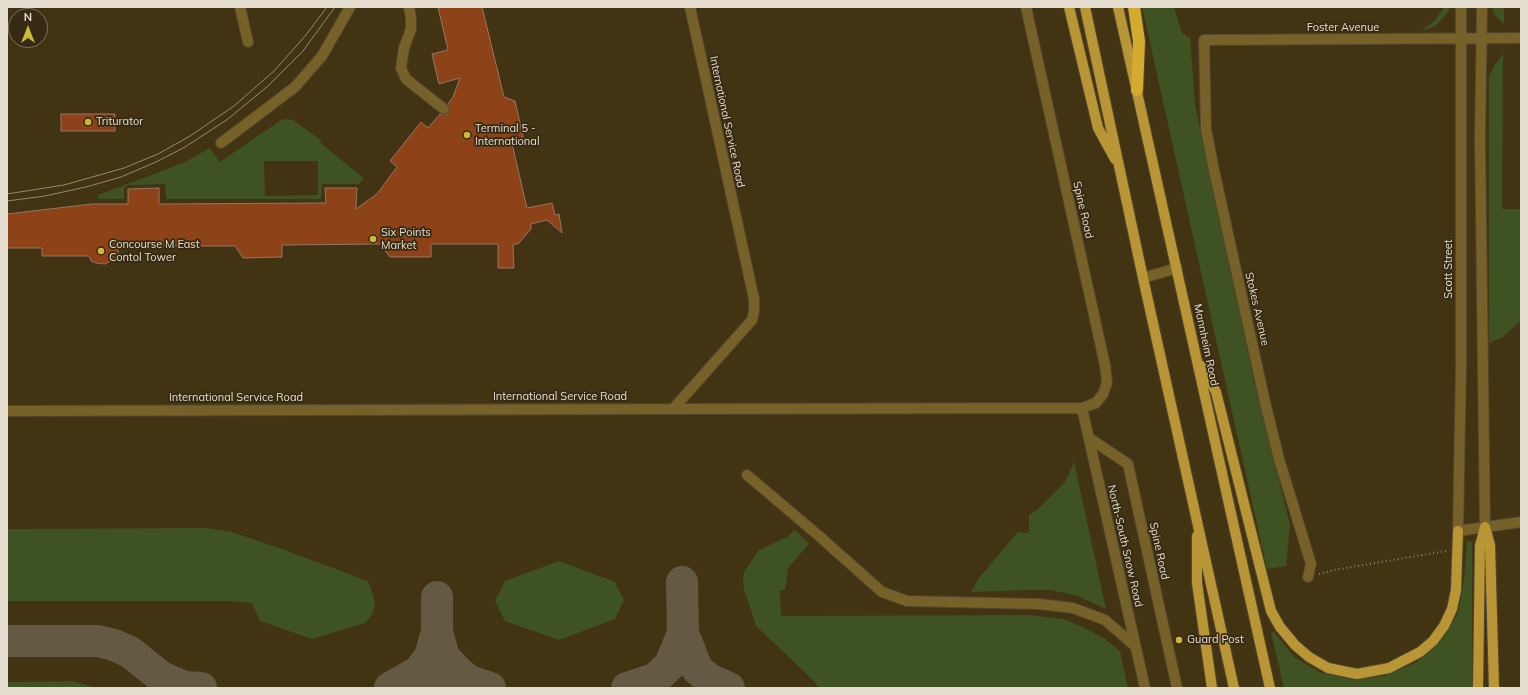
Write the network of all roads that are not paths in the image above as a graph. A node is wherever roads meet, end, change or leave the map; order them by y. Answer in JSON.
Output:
{"nodes":[{"id":1,"x":240,"y":7,"type":"edge"},
{"id":2,"x":350,"y":7,"type":"edge"},
{"id":3,"x":409,"y":7,"type":"edge"},
{"id":4,"x":690,"y":7,"type":"edge"},
{"id":5,"x":1026,"y":7,"type":"edge"},
{"id":6,"x":1069,"y":7,"type":"edge"},
{"id":7,"x":1085,"y":7,"type":"edge"},
{"id":8,"x":1118,"y":7,"type":"edge"},
{"id":9,"x":1134,"y":7,"type":"edge"},
{"id":10,"x":1461,"y":7,"type":"edge"},
{"id":11,"x":1482,"y":7,"type":"edge"},
{"id":12,"x":1521,"y":38,"type":"edge"},
{"id":13,"x":1460,"y":39,"type":"junction"},
{"id":14,"x":1482,"y":39,"type":"junction"},
{"id":15,"x":1204,"y":40,"type":"joint"},
{"id":16,"x":248,"y":42,"type":"dead end"},
{"id":17,"x":1137,"y":90,"type":"junction"},
{"id":18,"x":444,"y":109,"type":"dead end"},
{"id":19,"x":221,"y":143,"type":"dead end"},
{"id":20,"x":1120,"y":167,"type":"junction"},
{"id":21,"x":1178,"y":268,"type":"junction"},
{"id":22,"x":1143,"y":278,"type":"junction"},
{"id":23,"x":1196,"y":353,"type":"junction"},
{"id":24,"x":1082,"y":408,"type":"junction"},
{"id":25,"x":674,"y":409,"type":"junction"},
{"id":26,"x":7,"y":411,"type":"edge"},
{"id":27,"x":1089,"y":438,"type":"junction"},
{"id":28,"x":747,"y":476,"type":"dead end"},
{"id":29,"x":1196,"y":514,"type":"junction"},
{"id":30,"x":1521,"y":522,"type":"edge"},
{"id":31,"x":1485,"y":527,"type":"junction"},
{"id":32,"x":1458,"y":531,"type":"junction"},
{"id":33,"x":1308,"y":577,"type":"road end"},
{"id":34,"x":1135,"y":646,"type":"junction"},
{"id":35,"x":1145,"y":688,"type":"edge"},
{"id":36,"x":1178,"y":688,"type":"edge"},
{"id":37,"x":1212,"y":688,"type":"edge"},
{"id":38,"x":1234,"y":688,"type":"edge"},
{"id":39,"x":1270,"y":688,"type":"edge"},
{"id":40,"x":1478,"y":688,"type":"edge"},
{"id":41,"x":1494,"y":688,"type":"edge"}],
"edges":[{"from":1,"to":16,"type":"street"},
{"from":2,"to":19,"type":"street"},
{"from":3,"to":18,"type":"street"},
{"from":4,"to":25,"type":"street","name":"International Service Road"},
{"from":5,"to":24,"type":"street","name":"Spine Road"},
{"from":6,"to":20,"type":"main road"},
{"from":7,"to":20,"type":"main road"},
{"from":8,"to":17,"type":"main road","name":"Mannheim Road"},
{"from":9,"to":17,"type":"highway"},
{"from":10,"to":13,"type":"street","name":"Scott Street"},
{"from":11,"to":14,"type":"street"},
{"from":12,"to":14,"type":"street","name":"Foster Avenue"},
{"from":13,"to":14,"type":"street","name":"Foster Avenue"},
{"from":13,"to":15,"type":"street","name":"Foster Avenue"},
{"from":13,"to":32,"type":"street","name":"Scott Street"},
{"from":14,"to":31,"type":"street"},
{"from":15,"to":33,"type":"street","name":"Stokes Avenue"},
{"from":17,"to":21,"type":"main road","name":"Mannheim Road"},
{"from":20,"to":22,"type":"main road"},
{"from":21,"to":22,"type":"street"},
{"from":21,"to":23,"type":"main road","name":"Mannheim Road"},
{"from":22,"to":29,"type":"main road"},
{"from":23,"to":32,"type":"main road"},
{"from":23,"to":39,"type":"main road","name":"Mannheim Road"},
{"from":24,"to":25,"type":"street"},
{"from":24,"to":27,"type":"street","name":"North-South Snow Road"},
{"from":25,"to":26,"type":"street","name":"International Service Road"},
{"from":27,"to":34,"type":"street","name":"North-South Snow Road"},
{"from":27,"to":36,"type":"street","name":"Spine Road"},
{"from":28,"to":34,"type":"street"},
{"from":29,"to":37,"type":"main road"},
{"from":29,"to":38,"type":"main road"},
{"from":30,"to":31,"type":"street"},
{"from":31,"to":32,"type":"street"},
{"from":31,"to":40,"type":"main road"},
{"from":31,"to":41,"type":"main road"},
{"from":34,"to":35,"type":"street","name":"North-South Snow Road"}]}
